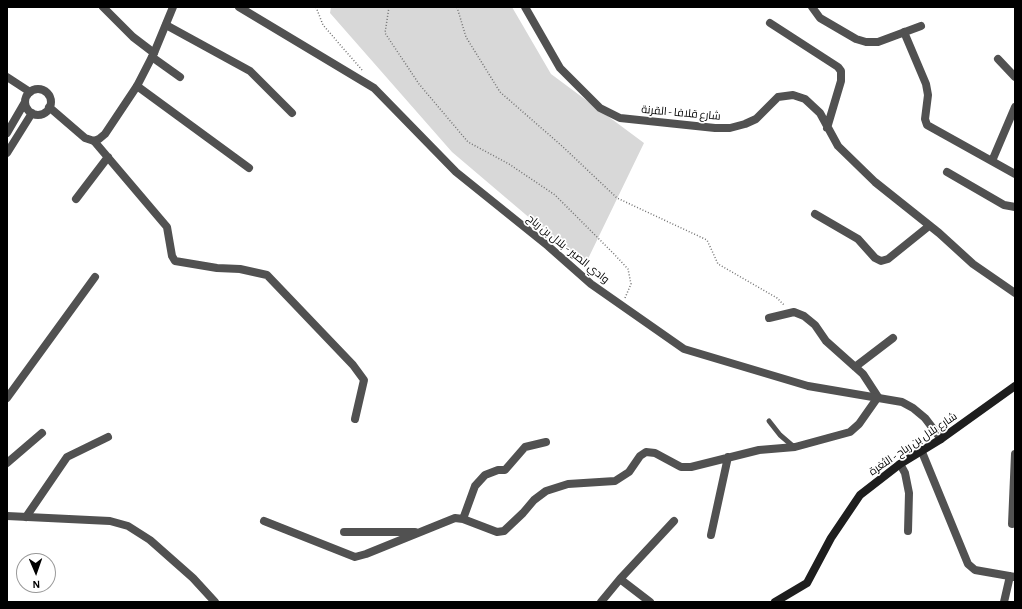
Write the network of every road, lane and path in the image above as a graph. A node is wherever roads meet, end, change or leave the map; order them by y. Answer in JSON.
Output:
{"nodes":[{"id":1,"x":104,"y":7,"type":"edge"},
{"id":2,"x":173,"y":7,"type":"edge"},
{"id":3,"x":239,"y":7,"type":"edge"},
{"id":4,"x":316,"y":7,"type":"edge"},
{"id":5,"x":389,"y":7,"type":"edge"},
{"id":6,"x":457,"y":7,"type":"edge"},
{"id":7,"x":525,"y":7,"type":"edge"},
{"id":8,"x":812,"y":7,"type":"edge"},
{"id":9,"x":770,"y":23,"type":"dead end"},
{"id":10,"x":166,"y":25,"type":"junction"},
{"id":11,"x":921,"y":26,"type":"dead end"},
{"id":12,"x":904,"y":32,"type":"junction"},
{"id":13,"x":153,"y":55,"type":"junction"},
{"id":14,"x":998,"y":58,"type":"dead end"},
{"id":15,"x":363,"y":72,"type":"dead end"},
{"id":16,"x":7,"y":77,"type":"edge"},
{"id":17,"x":180,"y":77,"type":"dead end"},
{"id":18,"x":1015,"y":77,"type":"edge"},
{"id":19,"x":137,"y":86,"type":"junction"},
{"id":20,"x":30,"y":92,"type":"junction"},
{"id":21,"x":25,"y":102,"type":"junction"},
{"id":22,"x":49,"y":107,"type":"junction"},
{"id":23,"x":1015,"y":108,"type":"edge"},
{"id":24,"x":32,"y":113,"type":"junction"},
{"id":25,"x":292,"y":113,"type":"dead end"},
{"id":26,"x":827,"y":128,"type":"junction"},
{"id":27,"x":7,"y":133,"type":"edge"},
{"id":28,"x":94,"y":141,"type":"junction"},
{"id":29,"x":7,"y":153,"type":"edge"},
{"id":30,"x":108,"y":157,"type":"junction"},
{"id":31,"x":992,"y":160,"type":"junction"},
{"id":32,"x":249,"y":168,"type":"dead end"},
{"id":33,"x":947,"y":172,"type":"dead end"},
{"id":34,"x":1015,"y":174,"type":"edge"},
{"id":35,"x":76,"y":199,"type":"dead end"},
{"id":36,"x":1015,"y":203,"type":"edge"},
{"id":37,"x":1015,"y":207,"type":"edge"},
{"id":38,"x":815,"y":214,"type":"dead end"},
{"id":39,"x":929,"y":226,"type":"junction"},
{"id":40,"x":95,"y":277,"type":"dead end"},
{"id":41,"x":1015,"y":293,"type":"edge"},
{"id":42,"x":622,"y":305,"type":"junction"},
{"id":43,"x":792,"y":312,"type":"junction"},
{"id":44,"x":769,"y":318,"type":"dead end"},
{"id":45,"x":893,"y":338,"type":"dead end"},
{"id":46,"x":855,"y":368,"type":"junction"},
{"id":47,"x":1015,"y":386,"type":"edge"},
{"id":48,"x":878,"y":397,"type":"junction"},
{"id":49,"x":7,"y":398,"type":"edge"},
{"id":50,"x":355,"y":419,"type":"dead end"},
{"id":51,"x":769,"y":421,"type":"dead end"},
{"id":52,"x":42,"y":433,"type":"dead end"},
{"id":53,"x":108,"y":437,"type":"dead end"},
{"id":54,"x":941,"y":440,"type":"junction"},
{"id":55,"x":546,"y":442,"type":"dead end"},
{"id":56,"x":795,"y":447,"type":"junction"},
{"id":57,"x":922,"y":452,"type":"junction"},
{"id":58,"x":1015,"y":454,"type":"edge"},
{"id":59,"x":728,"y":457,"type":"junction"},
{"id":60,"x":7,"y":463,"type":"edge"},
{"id":61,"x":900,"y":464,"type":"junction"},
{"id":62,"x":7,"y":516,"type":"edge"},
{"id":63,"x":26,"y":517,"type":"junction"},
{"id":64,"x":463,"y":519,"type":"junction"},
{"id":65,"x":264,"y":521,"type":"dead end"},
{"id":66,"x":674,"y":521,"type":"dead end"},
{"id":67,"x":1012,"y":524,"type":"dead end"},
{"id":68,"x":908,"y":531,"type":"dead end"},
{"id":69,"x":344,"y":532,"type":"dead end"},
{"id":70,"x":420,"y":532,"type":"junction"},
{"id":71,"x":711,"y":535,"type":"dead end"},
{"id":72,"x":1012,"y":576,"type":"edge"},
{"id":73,"x":620,"y":579,"type":"junction"},
{"id":74,"x":215,"y":602,"type":"edge"},
{"id":75,"x":601,"y":602,"type":"edge"},
{"id":76,"x":650,"y":602,"type":"edge"},
{"id":77,"x":775,"y":602,"type":"edge"},
{"id":78,"x":1004,"y":602,"type":"edge"}],
"edges":[{"from":1,"to":13,"type":"street"},
{"from":2,"to":10,"type":"street"},
{"from":3,"to":42,"type":"street","name":"وادي الصير - بلال بن رباح"},
{"from":4,"to":15,"type":"path"},
{"from":5,"to":42,"type":"path"},
{"from":6,"to":43,"type":"path"},
{"from":7,"to":26,"type":"street","name":"شارع قلافا - القرنة"},
{"from":8,"to":12,"type":"street"},
{"from":9,"to":26,"type":"street"},
{"from":10,"to":13,"type":"street"},
{"from":10,"to":25,"type":"street"},
{"from":11,"to":12,"type":"street"},
{"from":12,"to":31,"type":"street"},
{"from":13,"to":17,"type":"street"},
{"from":13,"to":19,"type":"street"},
{"from":14,"to":18,"type":"street"},
{"from":16,"to":20,"type":"street"},
{"from":19,"to":28,"type":"street"},
{"from":19,"to":32,"type":"street"},
{"from":20,"to":21,"type":"street"},
{"from":20,"to":22,"type":"street"},
{"from":21,"to":24,"type":"street"},
{"from":21,"to":27,"type":"street"},
{"from":22,"to":24,"type":"street"},
{"from":22,"to":28,"type":"street"},
{"from":23,"to":31,"type":"street"},
{"from":24,"to":29,"type":"street"},
{"from":26,"to":39,"type":"street","name":"شارع قلافا - القرنة"},
{"from":28,"to":30,"type":"street"},
{"from":30,"to":35,"type":"street"},
{"from":30,"to":50,"type":"street"},
{"from":31,"to":34,"type":"street"},
{"from":33,"to":37,"type":"street"},
{"from":36,"to":37,"type":"street"},
{"from":38,"to":39,"type":"street"},
{"from":39,"to":41,"type":"street","name":"شارع قلافا - القرنة"},
{"from":40,"to":49,"type":"street"},
{"from":42,"to":48,"type":"street","name":"وادي الصير - بلال بن رباح"},
{"from":43,"to":44,"type":"street"},
{"from":43,"to":46,"type":"street"},
{"from":45,"to":46,"type":"street"},
{"from":46,"to":48,"type":"street"},
{"from":47,"to":54,"type":"main road","name":"شارع بلال بن رباح - الثغرة"},
{"from":48,"to":54,"type":"street","name":"وادي الصير - بلال بن رباح"},
{"from":48,"to":56,"type":"street"},
{"from":51,"to":56,"type":"lane"},
{"from":52,"to":60,"type":"street"},
{"from":53,"to":63,"type":"street"},
{"from":54,"to":57,"type":"main road","name":"شارع بلال بن رباح - الثغرة"},
{"from":55,"to":64,"type":"street"},
{"from":56,"to":59,"type":"street"},
{"from":57,"to":61,"type":"main road","name":"شارع بلال بن رباح - الثغرة"},
{"from":57,"to":72,"type":"street"},
{"from":58,"to":67,"type":"street"},
{"from":59,"to":64,"type":"street"},
{"from":59,"to":71,"type":"street"},
{"from":61,"to":68,"type":"street"},
{"from":61,"to":77,"type":"main road","name":"شارع بلال بن رباح - الثغرة"},
{"from":62,"to":63,"type":"street"},
{"from":63,"to":74,"type":"street"},
{"from":64,"to":70,"type":"street"},
{"from":65,"to":70,"type":"street"},
{"from":66,"to":73,"type":"street"},
{"from":69,"to":70,"type":"street"},
{"from":72,"to":78,"type":"street"},
{"from":73,"to":75,"type":"street"},
{"from":73,"to":76,"type":"street"}]}
